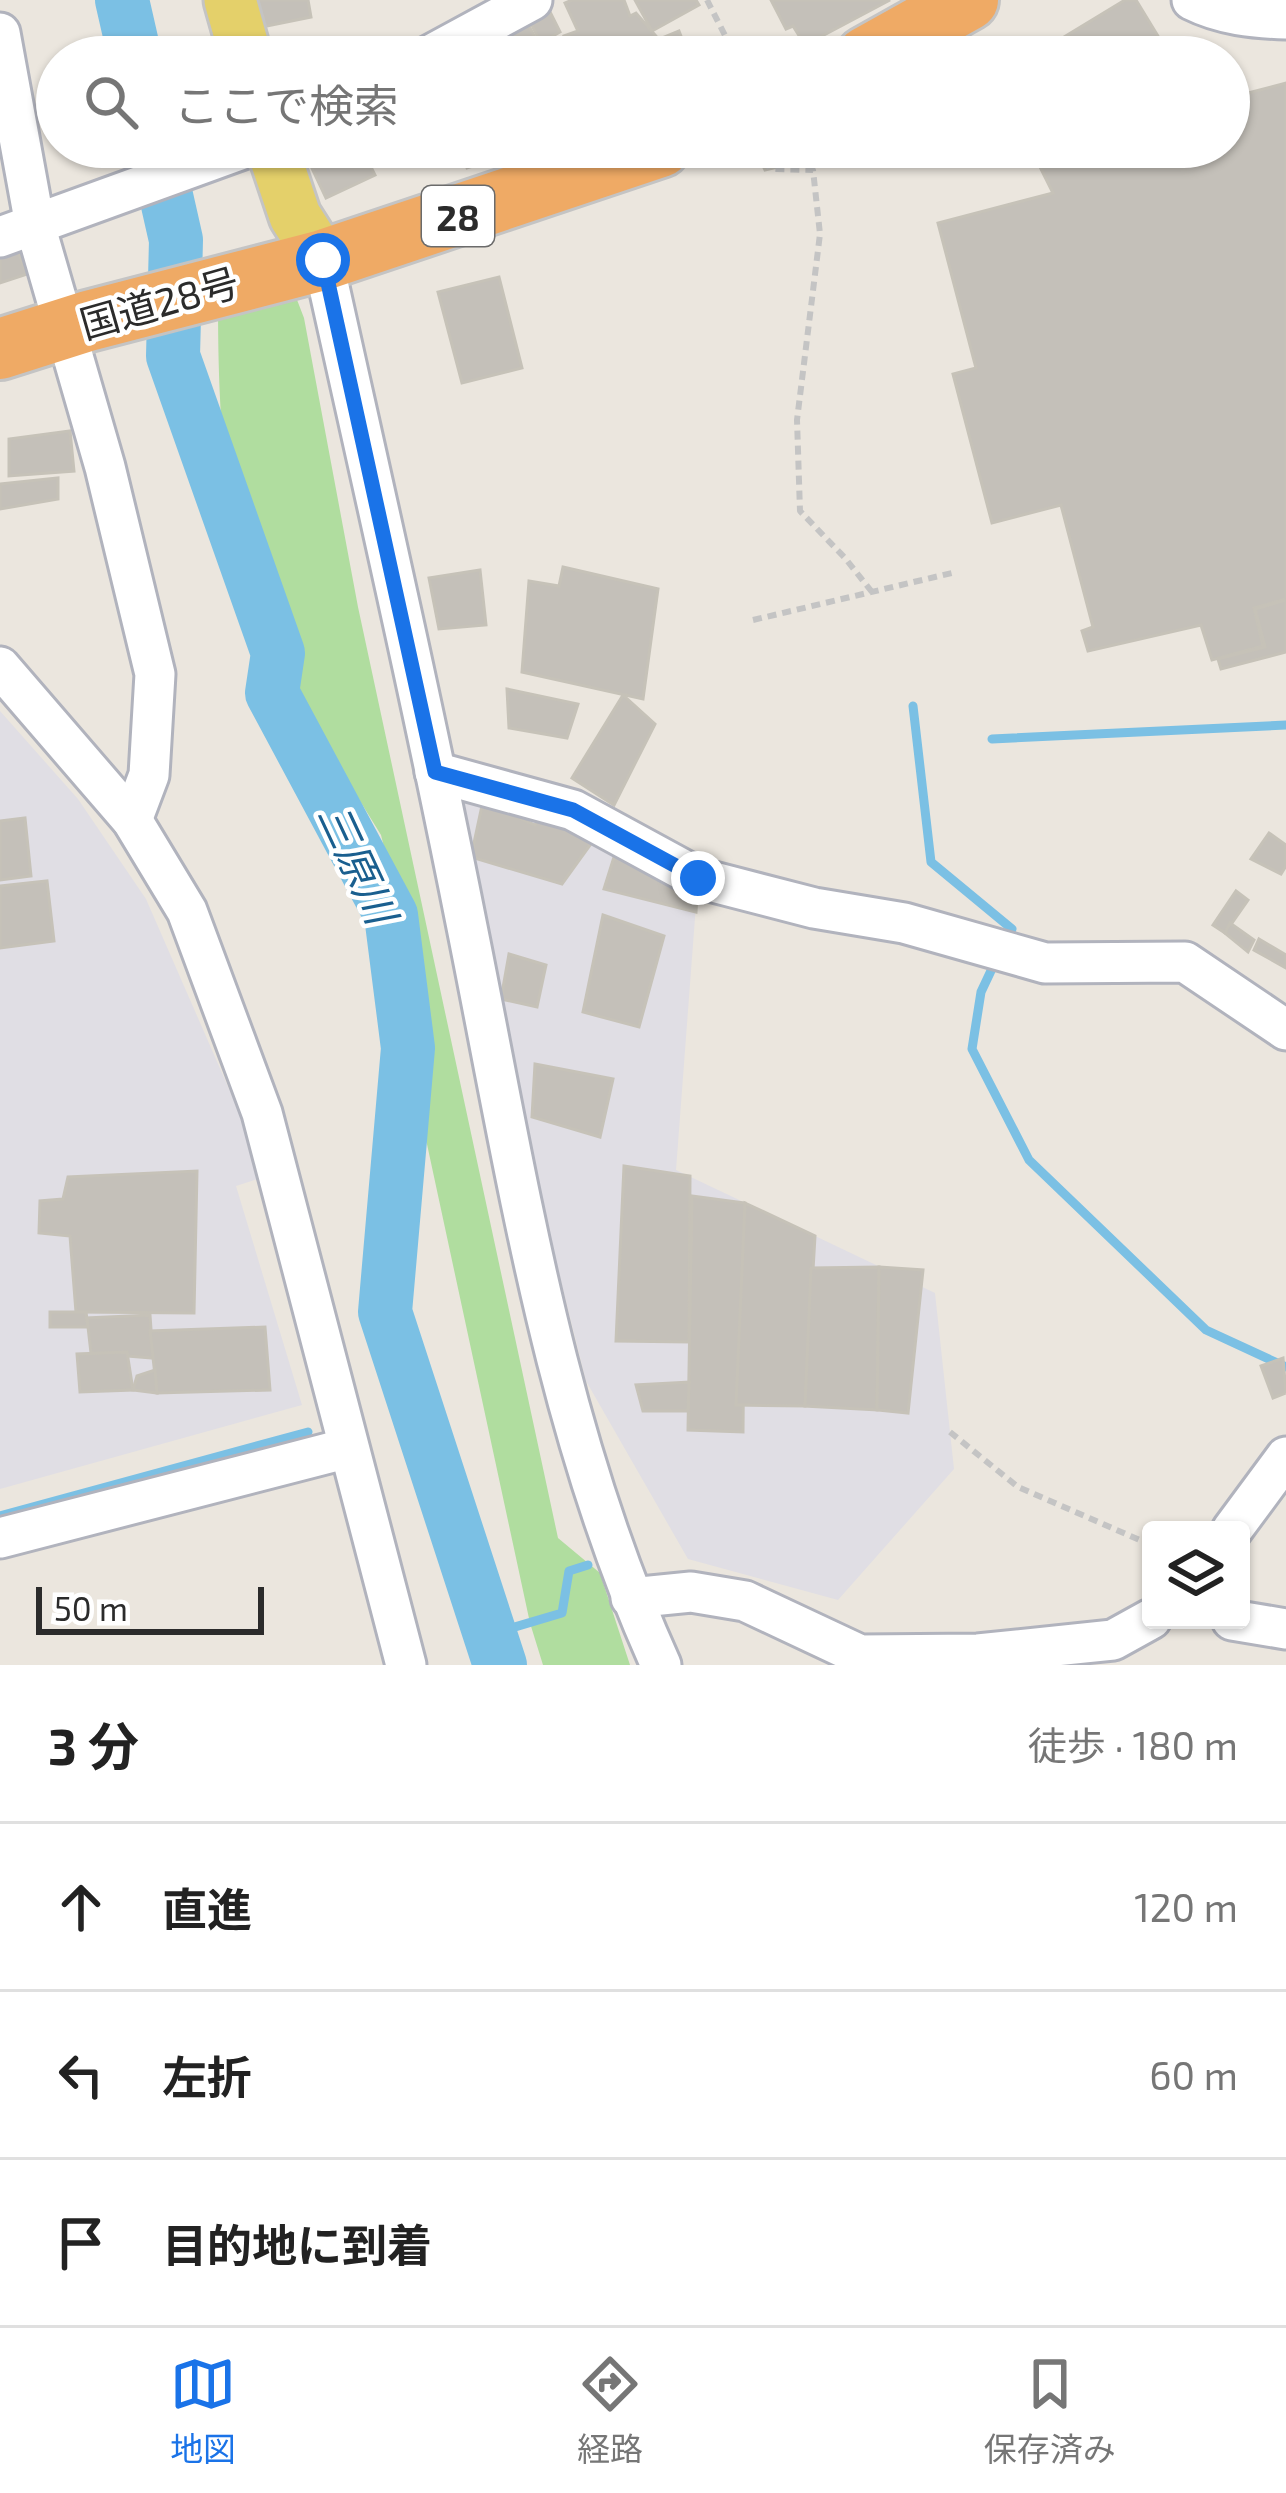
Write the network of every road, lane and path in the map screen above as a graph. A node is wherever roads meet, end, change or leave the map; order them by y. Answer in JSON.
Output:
{"nodes":[{"id":1,"x":230,"y":0,"type":"edge"},
{"id":2,"x":532,"y":0,"type":"edge"},
{"id":3,"x":706,"y":0,"type":"edge"},
{"id":4,"x":968,"y":0,"type":"edge"},
{"id":5,"x":1192,"y":0,"type":"edge"},
{"id":6,"x":1286,"y":19,"type":"edge"},
{"id":7,"x":0,"y":33,"type":"edge"},
{"id":8,"x":241,"y":36,"type":"edge"},
{"id":9,"x":466,"y":36,"type":"edge"},
{"id":10,"x":725,"y":36,"type":"edge"},
{"id":11,"x":904,"y":36,"type":"edge"},
{"id":12,"x":195,"y":168,"type":"edge"},
{"id":13,"x":265,"y":168,"type":"edge"},
{"id":14,"x":597,"y":168,"type":"edge"},
{"id":15,"x":770,"y":168,"type":"edge"},
{"id":16,"x":30,"y":225,"type":"edge"},
{"id":17,"x":323,"y":260,"type":"junction"},
{"id":18,"x":75,"y":325,"type":"junction"},
{"id":19,"x":0,"y":349,"type":"edge"},
{"id":20,"x":956,"y":572,"type":"dead end"},
{"id":21,"x":872,"y":592,"type":"junction"},
{"id":22,"x":753,"y":620,"type":"dead end"},
{"id":23,"x":0,"y":667,"type":"edge"},
{"id":24,"x":435,"y":772,"type":"junction"},
{"id":25,"x":132,"y":820,"type":"junction"},
{"id":26,"x":1286,"y":1030,"type":"edge"},
{"id":27,"x":950,"y":1432,"type":"dead end"},
{"id":28,"x":348,"y":1448,"type":"junction"},
{"id":29,"x":1286,"y":1457,"type":"edge"},
{"id":30,"x":1239,"y":1521,"type":"edge"},
{"id":31,"x":0,"y":1538,"type":"edge"},
{"id":32,"x":1142,"y":1541,"type":"edge"},
{"id":33,"x":631,"y":1598,"type":"junction"},
{"id":34,"x":1250,"y":1623,"type":"edge"},
{"id":35,"x":1142,"y":1624,"type":"edge"},
{"id":36,"x":1286,"y":1629,"type":"edge"},
{"id":37,"x":406,"y":1665,"type":"edge"},
{"id":38,"x":661,"y":1665,"type":"edge"}],
"edges":[{"from":1,"to":8,"type":"main road"},
{"from":2,"to":9,"type":"street"},
{"from":3,"to":10,"type":"path"},
{"from":4,"to":11,"type":"highway"},
{"from":5,"to":6,"type":"street"},
{"from":7,"to":16,"type":"street"},
{"from":12,"to":16,"type":"street"},
{"from":13,"to":17,"type":"main road"},
{"from":14,"to":17,"type":"highway","name":"国道28号","number":"28"},
{"from":15,"to":21,"type":"path"},
{"from":16,"to":18,"type":"street"},
{"from":17,"to":18,"type":"highway","name":"国道28号","number":"28"},
{"from":17,"to":24,"type":"street"},
{"from":18,"to":19,"type":"highway","name":"国道28号","number":"28"},
{"from":18,"to":25,"type":"street"},
{"from":20,"to":21,"type":"path"},
{"from":21,"to":22,"type":"path"},
{"from":23,"to":25,"type":"street"},
{"from":24,"to":26,"type":"street"},
{"from":24,"to":33,"type":"street"},
{"from":25,"to":28,"type":"street"},
{"from":27,"to":32,"type":"path"},
{"from":28,"to":31,"type":"street"},
{"from":28,"to":37,"type":"street"},
{"from":29,"to":30,"type":"street"},
{"from":33,"to":35,"type":"street"},
{"from":33,"to":38,"type":"street"},
{"from":34,"to":36,"type":"street"}]}
